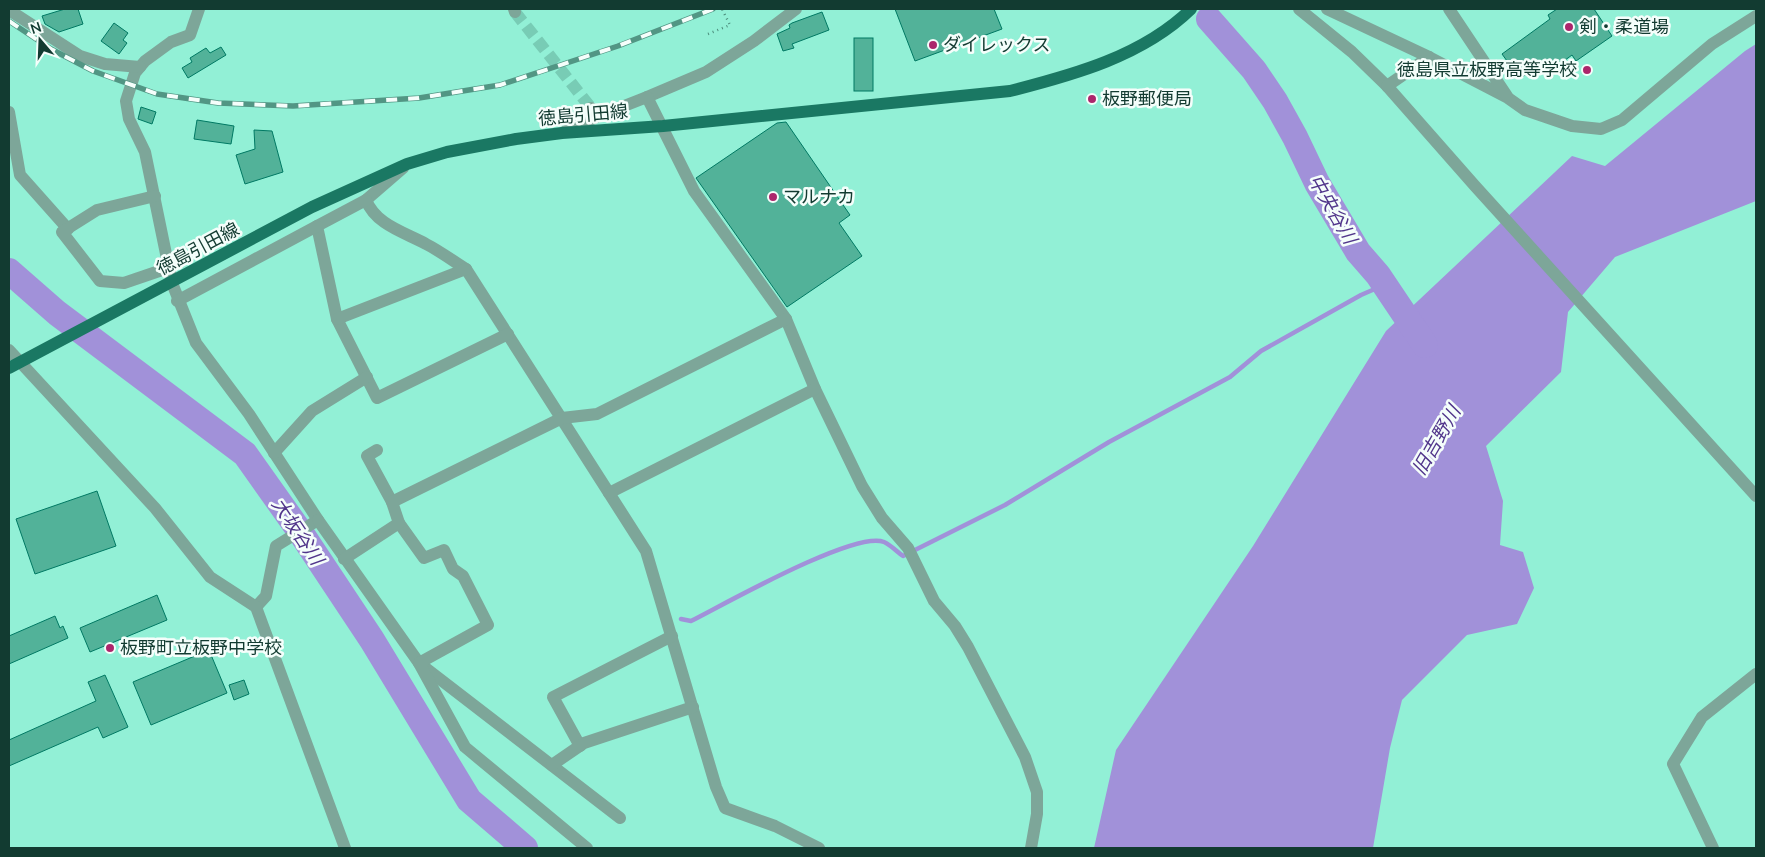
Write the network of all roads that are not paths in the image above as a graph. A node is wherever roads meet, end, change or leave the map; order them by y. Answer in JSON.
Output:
{"nodes":[{"id":1,"x":199,"y":9,"type":"edge"},
{"id":2,"x":796,"y":9,"type":"edge"},
{"id":3,"x":1191,"y":9,"type":"edge"},
{"id":4,"x":1299,"y":9,"type":"edge"},
{"id":5,"x":1327,"y":9,"type":"edge"},
{"id":6,"x":1449,"y":9,"type":"edge"},
{"id":7,"x":9,"y":10,"type":"edge"},
{"id":8,"x":1756,"y":16,"type":"edge"},
{"id":9,"x":1430,"y":57,"type":"junction"},
{"id":10,"x":140,"y":67,"type":"junction"},
{"id":11,"x":1387,"y":86,"type":"junction"},
{"id":12,"x":647,"y":98,"type":"junction"},
{"id":13,"x":1508,"y":98,"type":"junction"},
{"id":14,"x":9,"y":112,"type":"edge"},
{"id":15,"x":663,"y":126,"type":"junction"},
{"id":16,"x":562,"y":134,"type":"junction"},
{"id":17,"x":407,"y":164,"type":"junction"},
{"id":18,"x":155,"y":196,"type":"junction"},
{"id":19,"x":366,"y":200,"type":"junction"},
{"id":20,"x":318,"y":226,"type":"junction"},
{"id":21,"x":68,"y":229,"type":"junction"},
{"id":22,"x":168,"y":268,"type":"junction"},
{"id":23,"x":466,"y":269,"type":"junction"},
{"id":24,"x":172,"y":283,"type":"junction"},
{"id":25,"x":177,"y":301,"type":"junction"},
{"id":26,"x":786,"y":318,"type":"junction"},
{"id":27,"x":337,"y":319,"type":"junction"},
{"id":28,"x":508,"y":334,"type":"junction"},
{"id":29,"x":9,"y":350,"type":"edge"},
{"id":30,"x":20,"y":362,"type":"junction"},
{"id":31,"x":9,"y":368,"type":"edge"},
{"id":32,"x":367,"y":377,"type":"junction"},
{"id":33,"x":815,"y":389,"type":"junction"},
{"id":34,"x":562,"y":418,"type":"junction"},
{"id":35,"x":377,"y":450,"type":"dead end"},
{"id":36,"x":274,"y":453,"type":"junction"},
{"id":37,"x":609,"y":493,"type":"junction"},
{"id":38,"x":1756,"y":496,"type":"edge"},
{"id":39,"x":392,"y":502,"type":"junction"},
{"id":40,"x":316,"y":522,"type":"junction"},
{"id":41,"x":399,"y":523,"type":"junction"},
{"id":42,"x":344,"y":559,"type":"junction"},
{"id":43,"x":256,"y":607,"type":"junction"},
{"id":44,"x":672,"y":636,"type":"junction"},
{"id":45,"x":419,"y":663,"type":"junction"},
{"id":46,"x":1756,"y":674,"type":"edge"},
{"id":47,"x":693,"y":707,"type":"junction"},
{"id":48,"x":580,"y":746,"type":"junction"},
{"id":49,"x":552,"y":765,"type":"junction"},
{"id":50,"x":620,"y":818,"type":"dead end"},
{"id":51,"x":345,"y":848,"type":"edge"},
{"id":52,"x":587,"y":848,"type":"edge"},
{"id":53,"x":819,"y":848,"type":"edge"},
{"id":54,"x":1031,"y":848,"type":"edge"},
{"id":55,"x":1713,"y":848,"type":"edge"}],
"edges":[{"from":1,"to":10,"type":"street"},
{"from":2,"to":12,"type":"street"},
{"from":3,"to":15,"type":"main road","name":"徳島引田線"},
{"from":4,"to":11,"type":"street"},
{"from":5,"to":9,"type":"street"},
{"from":6,"to":13,"type":"street"},
{"from":7,"to":10,"type":"street"},
{"from":8,"to":13,"type":"street"},
{"from":9,"to":11,"type":"street"},
{"from":9,"to":13,"type":"street"},
{"from":10,"to":18,"type":"street"},
{"from":11,"to":38,"type":"street"},
{"from":12,"to":15,"type":"street"},
{"from":12,"to":16,"type":"street"},
{"from":14,"to":21,"type":"street"},
{"from":15,"to":16,"type":"main road","name":"徳島引田線"},
{"from":15,"to":26,"type":"street"},
{"from":16,"to":17,"type":"main road","name":"徳島引田線"},
{"from":17,"to":19,"type":"street"},
{"from":17,"to":24,"type":"main road","name":"徳島引田線"},
{"from":18,"to":21,"type":"street"},
{"from":18,"to":22,"type":"street"},
{"from":19,"to":20,"type":"street"},
{"from":19,"to":23,"type":"street"},
{"from":20,"to":25,"type":"street"},
{"from":20,"to":27,"type":"street"},
{"from":21,"to":22,"type":"street"},
{"from":22,"to":24,"type":"street"},
{"from":23,"to":27,"type":"street"},
{"from":23,"to":28,"type":"street"},
{"from":24,"to":25,"type":"street"},
{"from":24,"to":30,"type":"main road","name":"徳島引田線"},
{"from":25,"to":36,"type":"street"},
{"from":26,"to":33,"type":"street"},
{"from":26,"to":34,"type":"street"},
{"from":27,"to":32,"type":"street"},
{"from":28,"to":32,"type":"street"},
{"from":28,"to":34,"type":"street"},
{"from":29,"to":30,"type":"street"},
{"from":30,"to":31,"type":"main road","name":"徳島引田線"},
{"from":30,"to":43,"type":"street"},
{"from":32,"to":36,"type":"street"},
{"from":33,"to":37,"type":"street"},
{"from":33,"to":54,"type":"street"},
{"from":34,"to":37,"type":"street"},
{"from":34,"to":39,"type":"street"},
{"from":35,"to":39,"type":"street"},
{"from":36,"to":40,"type":"street"},
{"from":37,"to":44,"type":"street"},
{"from":39,"to":41,"type":"street"},
{"from":40,"to":42,"type":"street"},
{"from":40,"to":43,"type":"street"},
{"from":41,"to":42,"type":"street"},
{"from":41,"to":45,"type":"street"},
{"from":42,"to":45,"type":"street"},
{"from":43,"to":51,"type":"street"},
{"from":44,"to":47,"type":"street"},
{"from":44,"to":48,"type":"street"},
{"from":45,"to":49,"type":"street"},
{"from":45,"to":52,"type":"street"},
{"from":46,"to":55,"type":"street"},
{"from":47,"to":48,"type":"street"},
{"from":47,"to":53,"type":"street"},
{"from":48,"to":49,"type":"street"},
{"from":49,"to":50,"type":"street"}]}
